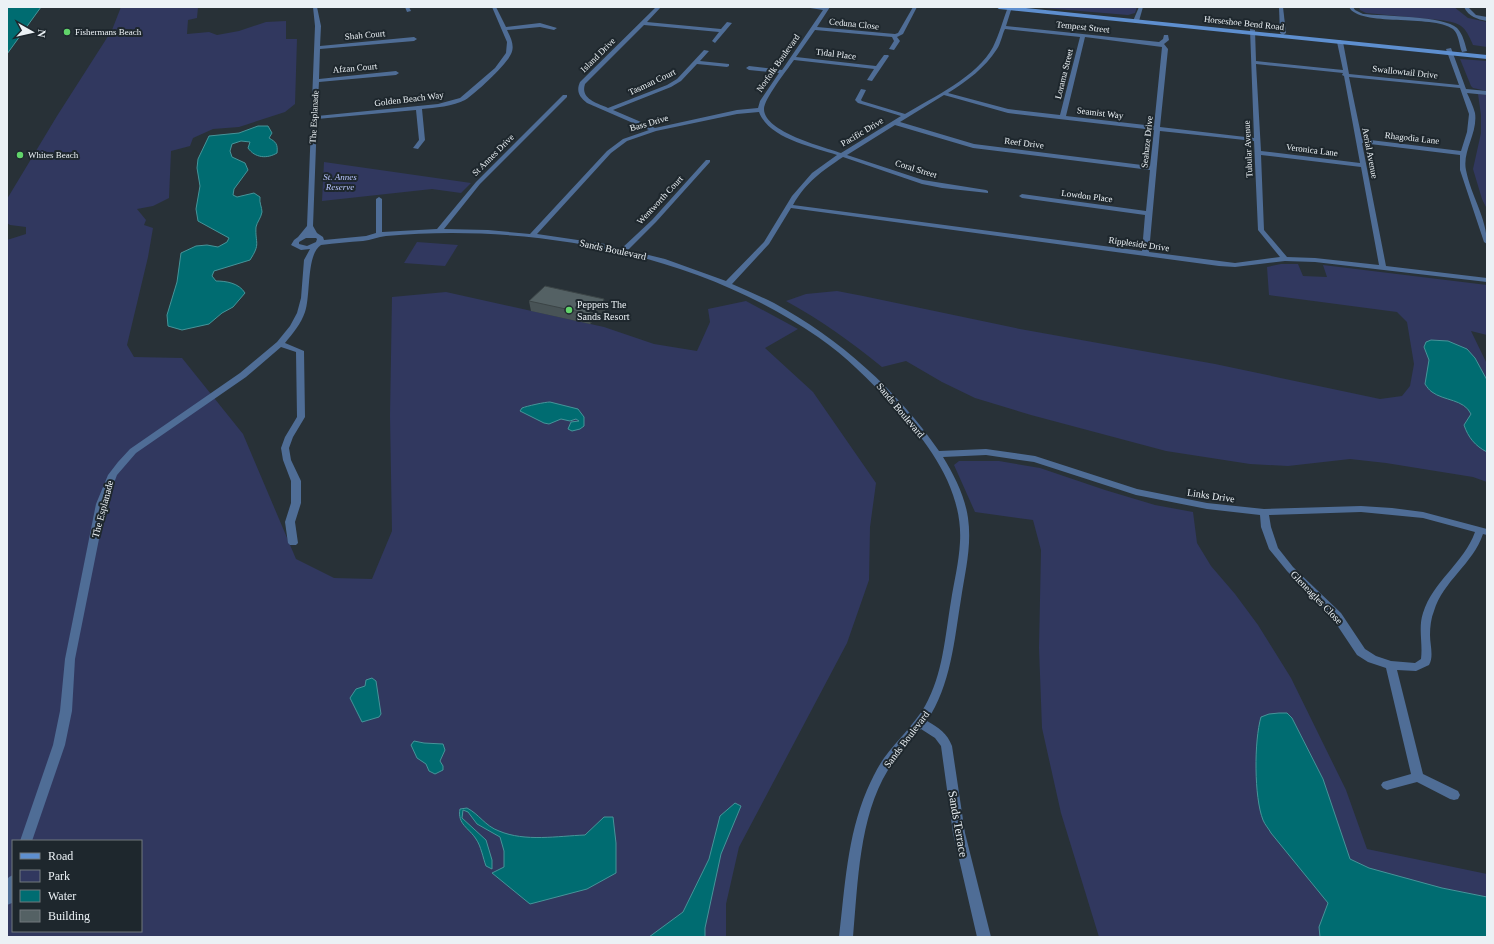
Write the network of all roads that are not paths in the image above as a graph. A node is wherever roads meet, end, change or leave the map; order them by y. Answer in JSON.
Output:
{"nodes":[{"id":1,"x":315,"y":7,"type":"edge"},
{"id":2,"x":494,"y":7,"type":"edge"},
{"id":3,"x":659,"y":7,"type":"edge"},
{"id":4,"x":806,"y":7,"type":"edge"},
{"id":5,"x":915,"y":7,"type":"edge"},
{"id":6,"x":999,"y":7,"type":"edge"},
{"id":7,"x":1018,"y":7,"type":"edge"},
{"id":8,"x":1141,"y":7,"type":"edge"},
{"id":9,"x":1281,"y":7,"type":"edge"},
{"id":10,"x":1351,"y":7,"type":"edge"},
{"id":11,"x":1466,"y":7,"type":"edge"},
{"id":12,"x":827,"y":8,"type":"edge"},
{"id":13,"x":1010,"y":8,"type":"edge"},
{"id":14,"x":1137,"y":19,"type":"junction"},
{"id":15,"x":1487,"y":19,"type":"edge"},
{"id":16,"x":553,"y":21,"type":"dead end"},
{"id":17,"x":643,"y":23,"type":"junction"},
{"id":18,"x":729,"y":23,"type":"dead end"},
{"id":19,"x":540,"y":26,"type":"junction"},
{"id":20,"x":1004,"y":27,"type":"junction"},
{"id":21,"x":554,"y":28,"type":"dead end"},
{"id":22,"x":814,"y":28,"type":"junction"},
{"id":23,"x":504,"y":29,"type":"junction"},
{"id":24,"x":722,"y":31,"type":"junction"},
{"id":25,"x":1252,"y":31,"type":"junction"},
{"id":26,"x":1284,"y":33,"type":"junction"},
{"id":27,"x":1082,"y":35,"type":"junction"},
{"id":28,"x":894,"y":36,"type":"junction"},
{"id":29,"x":1166,"y":36,"type":"dead end"},
{"id":30,"x":414,"y":39,"type":"dead end"},
{"id":31,"x":715,"y":40,"type":"dead end"},
{"id":32,"x":1340,"y":42,"type":"junction"},
{"id":33,"x":1160,"y":44,"type":"junction"},
{"id":34,"x":317,"y":48,"type":"junction"},
{"id":35,"x":892,"y":49,"type":"dead end"},
{"id":36,"x":706,"y":50,"type":"dead end"},
{"id":37,"x":1464,"y":50,"type":"junction"},
{"id":38,"x":1450,"y":51,"type":"junction"},
{"id":39,"x":1487,"y":53,"type":"edge"},
{"id":40,"x":886,"y":56,"type":"dead end"},
{"id":41,"x":1487,"y":57,"type":"edge"},
{"id":42,"x":792,"y":58,"type":"junction"},
{"id":43,"x":696,"y":62,"type":"junction"},
{"id":44,"x":1253,"y":62,"type":"junction"},
{"id":45,"x":727,"y":65,"type":"dead end"},
{"id":46,"x":749,"y":68,"type":"dead end"},
{"id":47,"x":878,"y":68,"type":"junction"},
{"id":48,"x":783,"y":72,"type":"junction"},
{"id":49,"x":396,"y":73,"type":"dead end"},
{"id":50,"x":1345,"y":74,"type":"junction"},
{"id":51,"x":870,"y":80,"type":"dead end"},
{"id":52,"x":316,"y":81,"type":"junction"},
{"id":53,"x":1464,"y":89,"type":"junction"},
{"id":54,"x":863,"y":90,"type":"dead end"},
{"id":55,"x":943,"y":93,"type":"junction"},
{"id":56,"x":1487,"y":93,"type":"edge"},
{"id":57,"x":565,"y":96,"type":"dead end"},
{"id":58,"x":418,"y":108,"type":"junction"},
{"id":59,"x":609,"y":110,"type":"junction"},
{"id":60,"x":761,"y":110,"type":"junction"},
{"id":61,"x":906,"y":116,"type":"junction"},
{"id":62,"x":1063,"y":117,"type":"junction"},
{"id":63,"x":314,"y":118,"type":"junction"},
{"id":64,"x":895,"y":123,"type":"junction"},
{"id":65,"x":1158,"y":129,"type":"junction"},
{"id":66,"x":654,"y":130,"type":"junction"},
{"id":67,"x":1257,"y":140,"type":"junction"},
{"id":68,"x":1359,"y":141,"type":"junction"},
{"id":69,"x":416,"y":148,"type":"dead end"},
{"id":70,"x":1258,"y":153,"type":"junction"},
{"id":71,"x":1463,"y":153,"type":"junction"},
{"id":72,"x":842,"y":155,"type":"junction"},
{"id":73,"x":708,"y":160,"type":"dead end"},
{"id":74,"x":1364,"y":165,"type":"junction"},
{"id":75,"x":1153,"y":168,"type":"junction"},
{"id":76,"x":986,"y":192,"type":"dead end"},
{"id":77,"x":1022,"y":196,"type":"dead end"},
{"id":78,"x":379,"y":199,"type":"dead end"},
{"id":79,"x":789,"y":206,"type":"junction"},
{"id":80,"x":1150,"y":213,"type":"junction"},
{"id":81,"x":310,"y":227,"type":"junction"},
{"id":82,"x":439,"y":231,"type":"junction"},
{"id":83,"x":379,"y":235,"type":"junction"},
{"id":84,"x":533,"y":235,"type":"junction"},
{"id":85,"x":301,"y":237,"type":"junction"},
{"id":86,"x":317,"y":241,"type":"junction"},
{"id":87,"x":1487,"y":242,"type":"edge"},
{"id":88,"x":300,"y":248,"type":"junction"},
{"id":89,"x":624,"y":250,"type":"junction"},
{"id":90,"x":1145,"y":254,"type":"junction"},
{"id":91,"x":1285,"y":259,"type":"junction"},
{"id":92,"x":308,"y":260,"type":"junction"},
{"id":93,"x":1383,"y":268,"type":"junction"},
{"id":94,"x":1487,"y":280,"type":"edge"},
{"id":95,"x":728,"y":284,"type":"junction"},
{"id":96,"x":280,"y":344,"type":"junction"},
{"id":97,"x":936,"y":454,"type":"junction"},
{"id":98,"x":1264,"y":512,"type":"junction"},
{"id":99,"x":1483,"y":531,"type":"edge"},
{"id":100,"x":293,"y":543,"type":"dead end"},
{"id":101,"x":1391,"y":665,"type":"junction"},
{"id":102,"x":920,"y":723,"type":"junction"},
{"id":103,"x":1418,"y":777,"type":"junction"},
{"id":104,"x":1387,"y":785,"type":"dead end"},
{"id":105,"x":1454,"y":795,"type":"dead end"},
{"id":106,"x":26,"y":840,"type":"edge"},
{"id":107,"x":12,"y":884,"type":"edge"},
{"id":108,"x":7,"y":899,"type":"edge"},
{"id":109,"x":846,"y":937,"type":"edge"},
{"id":110,"x":984,"y":937,"type":"edge"}],
"edges":[{"from":1,"to":34,"type":"street","name":"The Esplanade"},
{"from":2,"to":23,"type":"street","name":"Golden Beach Way"},
{"from":3,"to":17,"type":"street","name":"Island Drive"},
{"from":4,"to":12,"type":"street"},
{"from":5,"to":28,"type":"street"},
{"from":6,"to":13,"type":"street","name":"Horseshoe Bend Road"},
{"from":7,"to":14,"type":"street","name":"Horseshoe Bend Road"},
{"from":8,"to":14,"type":"street"},
{"from":9,"to":26,"type":"street"},
{"from":10,"to":37,"type":"street"},
{"from":11,"to":15,"type":"street"},
{"from":12,"to":22,"type":"street","name":"Norfolk Boulevard"},
{"from":13,"to":14,"type":"street","name":"Horseshoe Bend Road"},
{"from":13,"to":20,"type":"street","name":"Pacific Drive"},
{"from":14,"to":25,"type":"street","name":"Horseshoe Bend Road"},
{"from":16,"to":19,"type":"street"},
{"from":17,"to":24,"type":"street"},
{"from":17,"to":59,"type":"street","name":"Island Drive"},
{"from":18,"to":24,"type":"street"},
{"from":19,"to":21,"type":"street"},
{"from":19,"to":23,"type":"street"},
{"from":20,"to":27,"type":"street","name":"Tempest Street"},
{"from":20,"to":55,"type":"street","name":"Pacific Drive"},
{"from":22,"to":28,"type":"street","name":"Ceduna Close"},
{"from":22,"to":42,"type":"street","name":"Norfolk Boulevard"},
{"from":23,"to":58,"type":"street","name":"Golden Beach Way"},
{"from":24,"to":31,"type":"street"},
{"from":25,"to":26,"type":"street","name":"Horseshoe Bend Road"},
{"from":25,"to":32,"type":"street","name":"Horseshoe Bend Road"},
{"from":25,"to":44,"type":"street","name":"Tubular Avenue"},
{"from":26,"to":38,"type":"street","name":"Horseshoe Bend Road"},
{"from":27,"to":33,"type":"street","name":"Tempest Street"},
{"from":27,"to":62,"type":"street","name":"Lorama Street"},
{"from":28,"to":35,"type":"street"},
{"from":29,"to":33,"type":"street"},
{"from":30,"to":34,"type":"street","name":"Shah Court"},
{"from":32,"to":38,"type":"street","name":"Horseshoe Bend Road"},
{"from":32,"to":50,"type":"street","name":"Aerial Avenue"},
{"from":33,"to":65,"type":"street","name":"Seahaze Drive"},
{"from":34,"to":52,"type":"street","name":"The Esplanade"},
{"from":36,"to":43,"type":"street","name":"Tasman Court"},
{"from":37,"to":38,"type":"street","name":"Horseshoe Bend Road"},
{"from":37,"to":39,"type":"street","name":"Horseshoe Bend Road"},
{"from":38,"to":41,"type":"street","name":"Horseshoe Bend Road"},
{"from":38,"to":53,"type":"street"},
{"from":40,"to":47,"type":"street"},
{"from":42,"to":47,"type":"street","name":"Tidal Place"},
{"from":42,"to":48,"type":"street","name":"Norfolk Boulevard"},
{"from":43,"to":45,"type":"street"},
{"from":43,"to":59,"type":"street","name":"Tasman Court"},
{"from":44,"to":50,"type":"street","name":"Swallowtail Drive"},
{"from":44,"to":67,"type":"street","name":"Tubular Avenue"},
{"from":46,"to":48,"type":"street"},
{"from":47,"to":51,"type":"street"},
{"from":48,"to":60,"type":"street","name":"Norfolk Boulevard"},
{"from":49,"to":52,"type":"street","name":"Afzan Court"},
{"from":50,"to":53,"type":"street","name":"Swallowtail Drive"},
{"from":50,"to":68,"type":"street","name":"Aerial Avenue"},
{"from":52,"to":63,"type":"street","name":"The Esplanade"},
{"from":53,"to":56,"type":"street","name":"Swallowtail Drive"},
{"from":53,"to":71,"type":"street"},
{"from":54,"to":61,"type":"street"},
{"from":55,"to":61,"type":"street","name":"Pacific Drive"},
{"from":55,"to":62,"type":"street","name":"Seamist Way"},
{"from":57,"to":82,"type":"street","name":"St Annes Drive"},
{"from":58,"to":63,"type":"street","name":"Golden Beach Way"},
{"from":58,"to":69,"type":"street"},
{"from":59,"to":66,"type":"street","name":"Island Drive"},
{"from":60,"to":66,"type":"street","name":"Bass Drive"},
{"from":60,"to":72,"type":"street"},
{"from":61,"to":64,"type":"street","name":"Pacific Drive"},
{"from":62,"to":65,"type":"street","name":"Seamist Way"},
{"from":63,"to":81,"type":"street","name":"The Esplanade"},
{"from":64,"to":72,"type":"street","name":"Pacific Drive"},
{"from":64,"to":75,"type":"street","name":"Reef Drive"},
{"from":65,"to":67,"type":"street","name":"Seamist Way"},
{"from":65,"to":75,"type":"street","name":"Seahaze Drive"},
{"from":66,"to":84,"type":"street","name":"Bass Drive"},
{"from":67,"to":70,"type":"street","name":"Tubular Avenue"},
{"from":68,"to":71,"type":"street","name":"Rhagodia Lane"},
{"from":68,"to":74,"type":"street","name":"Aerial Avenue"},
{"from":70,"to":74,"type":"street","name":"Veronica Lane"},
{"from":70,"to":91,"type":"street","name":"Tubular Avenue"},
{"from":71,"to":87,"type":"street"},
{"from":72,"to":76,"type":"street","name":"Coral Street"},
{"from":72,"to":79,"type":"street","name":"Pacific Drive"},
{"from":73,"to":89,"type":"street","name":"Wentworth Court"},
{"from":74,"to":93,"type":"street","name":"Aerial Avenue"},
{"from":75,"to":80,"type":"street","name":"Seahaze Drive"},
{"from":77,"to":80,"type":"street","name":"Lowdon Place"},
{"from":78,"to":83,"type":"street"},
{"from":79,"to":90,"type":"street","name":"Rippleside Drive"},
{"from":79,"to":95,"type":"street","name":"Pacific Drive"},
{"from":80,"to":90,"type":"street","name":"Seahaze Drive"},
{"from":81,"to":85,"type":"street"},
{"from":81,"to":86,"type":"street"},
{"from":82,"to":83,"type":"street","name":"Sands Boulevard"},
{"from":82,"to":84,"type":"street","name":"Sands Boulevard"},
{"from":83,"to":86,"type":"street","name":"Sands Boulevard"},
{"from":84,"to":89,"type":"street","name":"Sands Boulevard"},
{"from":85,"to":86,"type":"street"},
{"from":85,"to":88,"type":"street"},
{"from":86,"to":88,"type":"street"},
{"from":86,"to":92,"type":"street","name":"The Esplanade"},
{"from":88,"to":92,"type":"street"},
{"from":89,"to":95,"type":"street","name":"Sands Boulevard"},
{"from":90,"to":91,"type":"street","name":"Rippleside Drive"},
{"from":91,"to":93,"type":"street","name":"Rippleside Drive"},
{"from":92,"to":96,"type":"street","name":"The Esplanade"},
{"from":93,"to":94,"type":"street","name":"Rippleside Drive"},
{"from":95,"to":97,"type":"street","name":"Sands Boulevard"},
{"from":96,"to":100,"type":"street"},
{"from":96,"to":106,"type":"street","name":"The Esplanade"},
{"from":97,"to":98,"type":"street","name":"Links Drive"},
{"from":97,"to":102,"type":"street","name":"Sands Boulevard"},
{"from":98,"to":99,"type":"street","name":"Links Drive"},
{"from":98,"to":101,"type":"street","name":"Gleneagles Close"},
{"from":99,"to":101,"type":"street","name":"Gleneagles Close"},
{"from":101,"to":103,"type":"street"},
{"from":102,"to":109,"type":"street","name":"Sands Boulevard"},
{"from":102,"to":110,"type":"street","name":"Sands Terrace"},
{"from":103,"to":104,"type":"street"},
{"from":103,"to":105,"type":"street"},
{"from":107,"to":108,"type":"street"}]}
